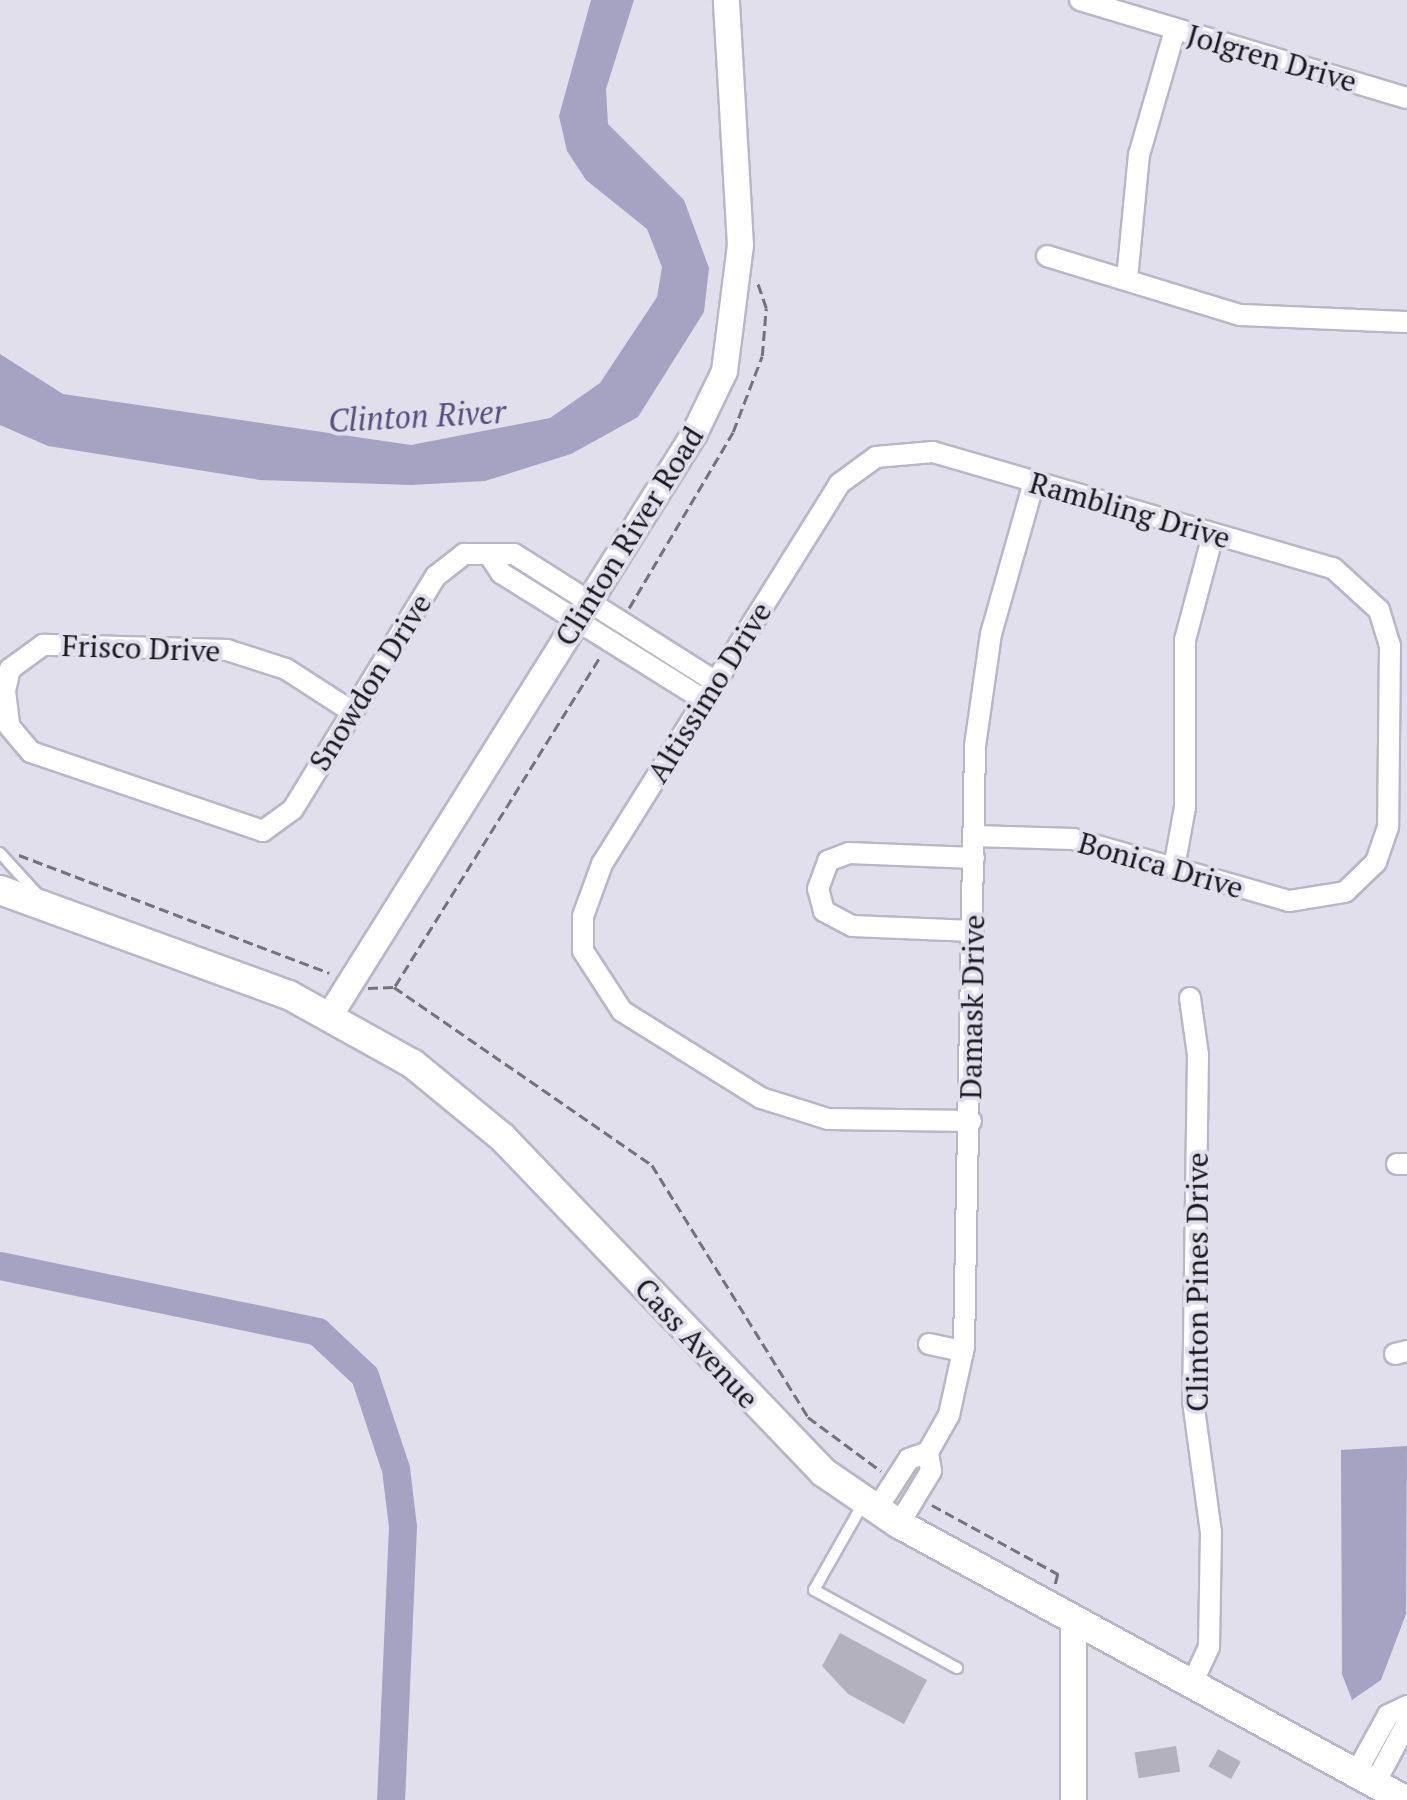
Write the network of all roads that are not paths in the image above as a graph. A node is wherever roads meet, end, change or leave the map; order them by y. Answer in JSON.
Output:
{"nodes":[{"id":1,"x":726,"y":0,"type":"edge"},
{"id":2,"x":1080,"y":0,"type":"edge"},
{"id":3,"x":1175,"y":30,"type":"junction"},
{"id":4,"x":1407,"y":98,"type":"edge"},
{"id":5,"x":1047,"y":256,"type":"dead end"},
{"id":6,"x":1127,"y":279,"type":"junction"},
{"id":7,"x":1407,"y":322,"type":"edge"},
{"id":8,"x":876,"y":457,"type":"joint"},
{"id":9,"x":1034,"y":482,"type":"junction"},
{"id":10,"x":1212,"y":535,"type":"junction"},
{"id":11,"x":582,"y":611,"type":"junction"},
{"id":12,"x":710,"y":691,"type":"junction"},
{"id":13,"x":348,"y":710,"type":"junction"},
{"id":14,"x":263,"y":831,"type":"joint"},
{"id":15,"x":974,"y":836,"type":"junction"},
{"id":16,"x":5,"y":853,"type":"edge"},
{"id":17,"x":974,"y":858,"type":"junction"},
{"id":18,"x":1174,"y":868,"type":"junction"},
{"id":19,"x":0,"y":890,"type":"edge"},
{"id":20,"x":1345,"y":892,"type":"joint"},
{"id":21,"x":47,"y":907,"type":"junction"},
{"id":22,"x":973,"y":931,"type":"junction"},
{"id":23,"x":1190,"y":998,"type":"dead end"},
{"id":24,"x":330,"y":1014,"type":"junction"},
{"id":25,"x":971,"y":1122,"type":"junction"},
{"id":26,"x":929,"y":1344,"type":"dead end"},
{"id":27,"x":963,"y":1351,"type":"junction"},
{"id":28,"x":928,"y":1452,"type":"junction"},
{"id":29,"x":880,"y":1512,"type":"junction"},
{"id":30,"x":1062,"y":1613,"type":"junction"},
{"id":31,"x":957,"y":1668,"type":"dead end"},
{"id":32,"x":1192,"y":1683,"type":"junction"},
{"id":33,"x":1407,"y":1706,"type":"edge"},
{"id":34,"x":1407,"y":1723,"type":"edge"},
{"id":35,"x":1365,"y":1778,"type":"junction"},
{"id":36,"x":1073,"y":1796,"type":"edge"},
{"id":37,"x":1405,"y":1800,"type":"edge"}],
"edges":[{"from":1,"to":11,"type":"street","name":"Clinton River Road"},
{"from":2,"to":3,"type":"street","name":"Jolgren Drive"},
{"from":3,"to":4,"type":"street","name":"Jolgren Drive"},
{"from":3,"to":6,"type":"street"},
{"from":5,"to":6,"type":"street"},
{"from":6,"to":7,"type":"street"},
{"from":8,"to":9,"type":"street","name":"Rambling Drive"},
{"from":8,"to":12,"type":"street","name":"Altissimo Drive"},
{"from":9,"to":10,"type":"street","name":"Rambling Drive"},
{"from":9,"to":15,"type":"street","name":"Damask Drive"},
{"from":10,"to":18,"type":"street"},
{"from":10,"to":20,"type":"street","name":"Rambling Drive"},
{"from":11,"to":12,"type":"street"},
{"from":11,"to":12,"type":"street"},
{"from":11,"to":13,"type":"street","name":"Snowdon Drive"},
{"from":11,"to":24,"type":"street","name":"Clinton River Road"},
{"from":12,"to":25,"type":"street","name":"Altissimo Drive"},
{"from":13,"to":14,"type":"street","name":"Snowdon Drive"},
{"from":13,"to":14,"type":"street","name":"Frisco Drive"},
{"from":15,"to":17,"type":"street","name":"Damask Drive"},
{"from":15,"to":18,"type":"street","name":"Bonica Drive"},
{"from":16,"to":21,"type":"lane"},
{"from":17,"to":22,"type":"street","name":"Damask Drive"},
{"from":17,"to":22,"type":"street"},
{"from":18,"to":20,"type":"street","name":"Bonica Drive"},
{"from":19,"to":21,"type":"main road","name":"Cass Avenue"},
{"from":21,"to":24,"type":"main road","name":"Cass Avenue"},
{"from":22,"to":25,"type":"street","name":"Damask Drive"},
{"from":23,"to":32,"type":"street","name":"Clinton Pines Drive"},
{"from":24,"to":29,"type":"main road","name":"Cass Avenue"},
{"from":25,"to":27,"type":"street","name":"Damask Drive"},
{"from":26,"to":27,"type":"street"},
{"from":27,"to":28,"type":"street","name":"Damask Drive"},
{"from":28,"to":29,"type":"street"},
{"from":28,"to":29,"type":"street","name":"Damask Drive"},
{"from":29,"to":30,"type":"main road","name":"Cass Avenue"},
{"from":29,"to":31,"type":"lane"},
{"from":30,"to":32,"type":"main road","name":"Cass Avenue"},
{"from":30,"to":36,"type":"street"},
{"from":32,"to":35,"type":"main road","name":"Cass Avenue"},
{"from":33,"to":35,"type":"street"},
{"from":34,"to":35,"type":"street"},
{"from":35,"to":37,"type":"main road","name":"Cass Avenue"}]}
